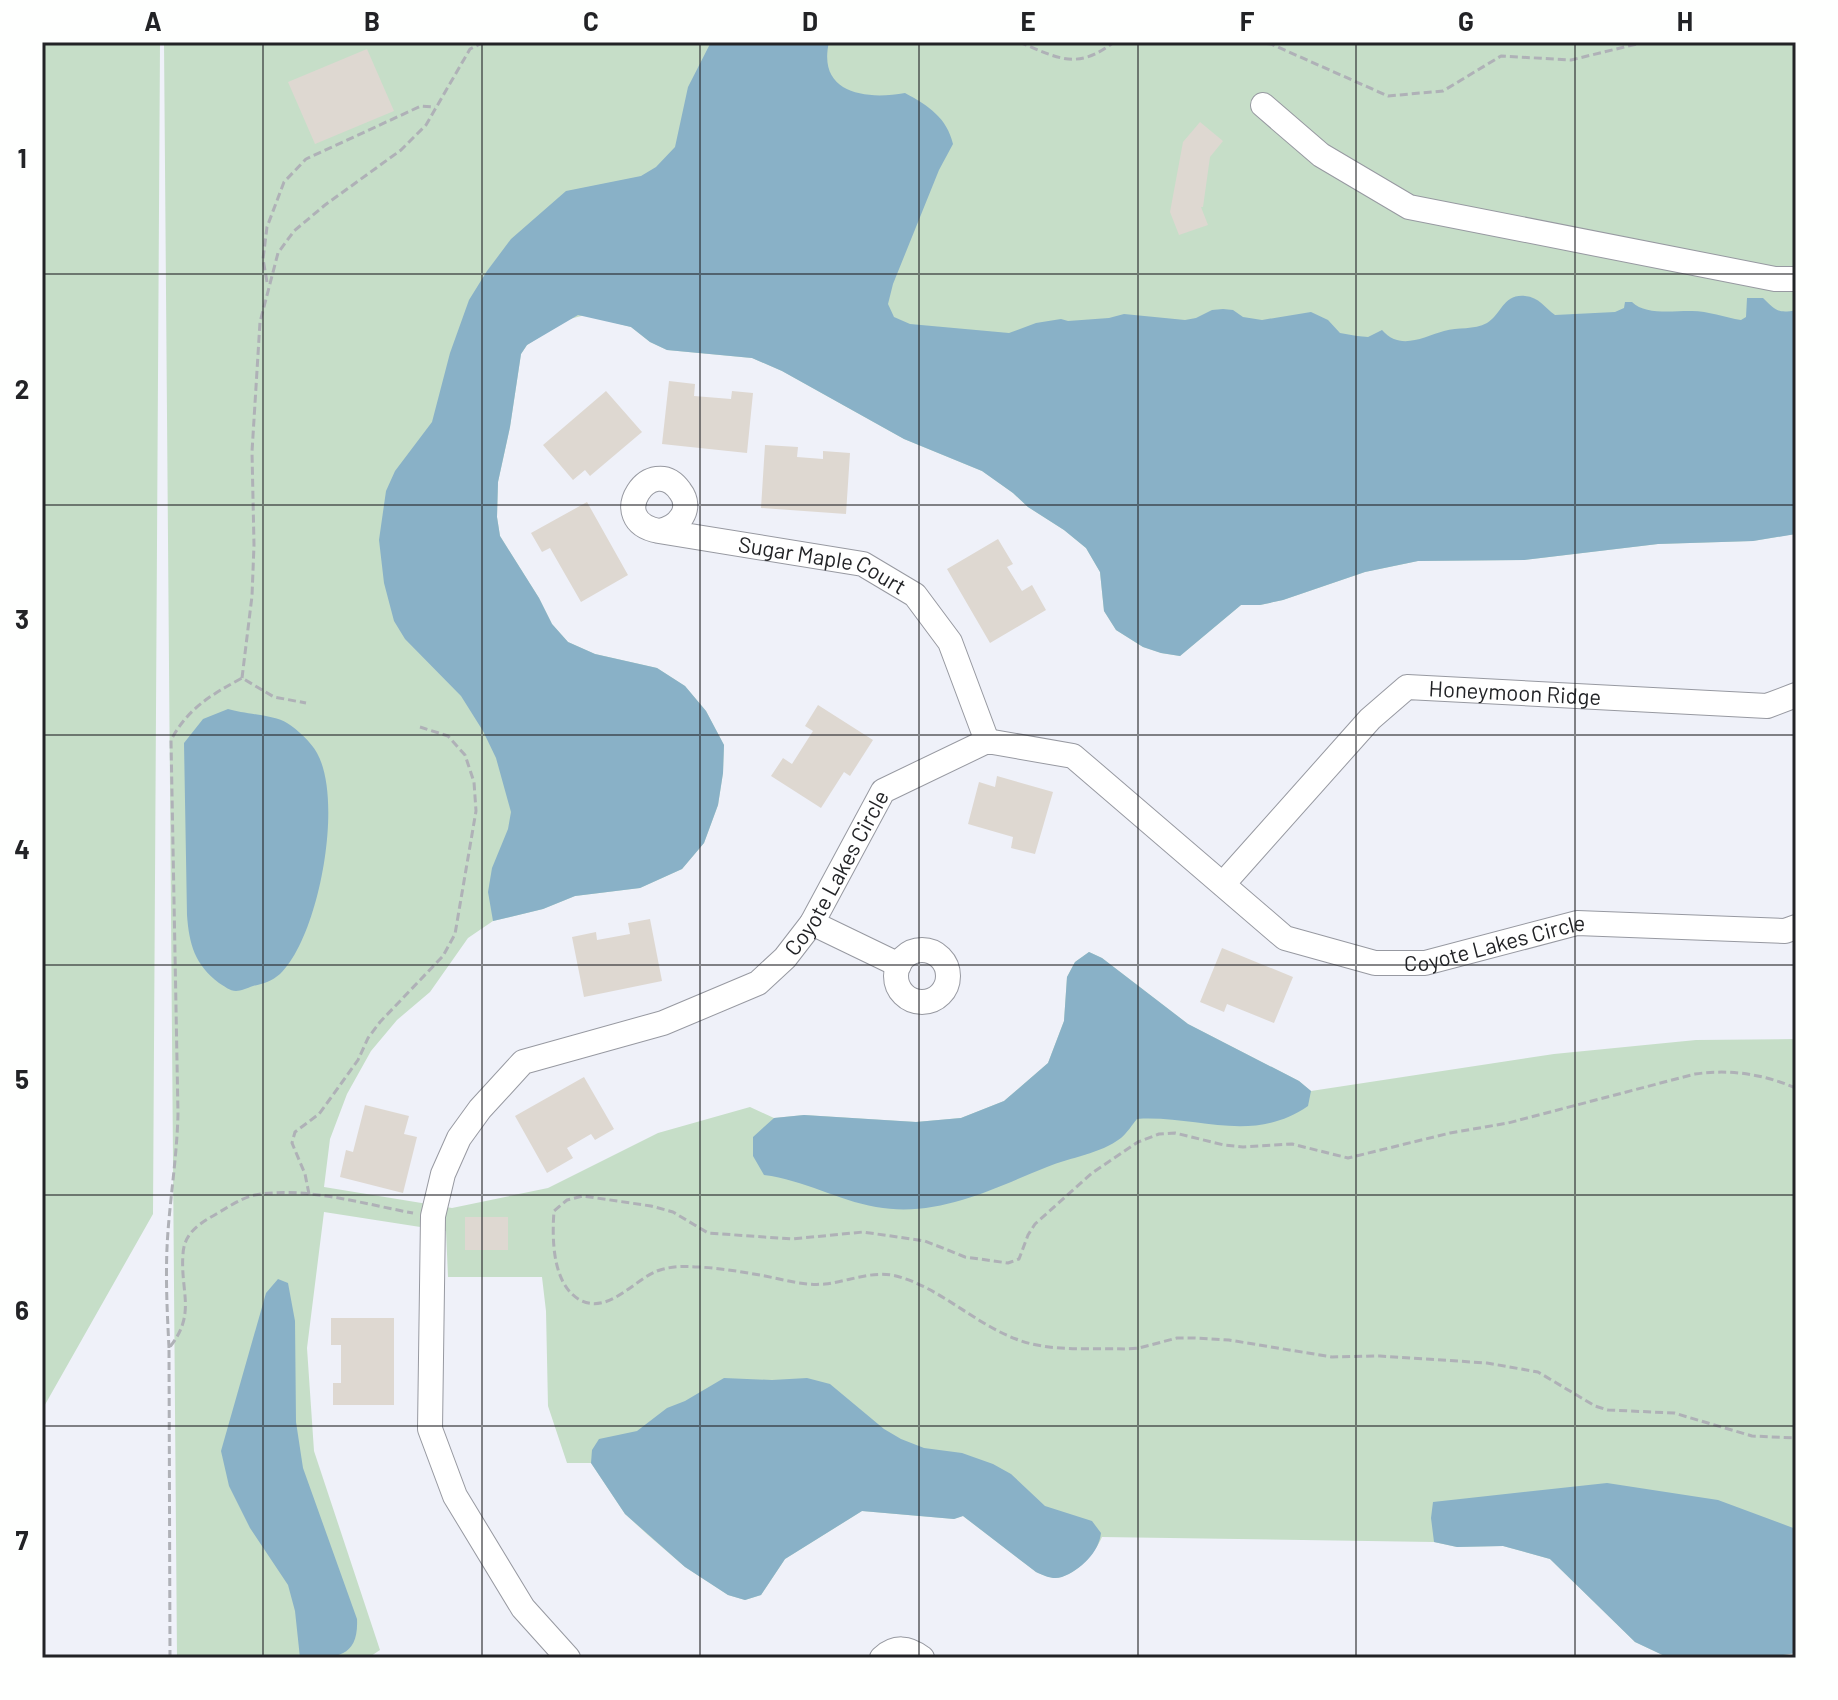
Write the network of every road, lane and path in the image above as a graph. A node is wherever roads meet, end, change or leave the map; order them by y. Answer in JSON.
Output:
{"nodes":[{"id":1,"x":496,"y":42,"type":"edge"},
{"id":2,"x":1019,"y":42,"type":"edge"},
{"id":3,"x":1114,"y":42,"type":"edge"},
{"id":4,"x":1255,"y":42,"type":"edge"},
{"id":5,"x":1700,"y":42,"type":"edge"},
{"id":6,"x":1263,"y":105,"type":"dead end"},
{"id":7,"x":437,"y":107,"type":"junction"},
{"id":8,"x":1796,"y":279,"type":"edge"},
{"id":9,"x":268,"y":285,"type":"junction"},
{"id":10,"x":659,"y":531,"type":"dead end"},
{"id":11,"x":242,"y":678,"type":"junction"},
{"id":12,"x":1796,"y":695,"type":"edge"},
{"id":13,"x":306,"y":703,"type":"dead end"},
{"id":14,"x":420,"y":727,"type":"dead end"},
{"id":15,"x":987,"y":741,"type":"junction"},
{"id":16,"x":1223,"y":884,"type":"junction"},
{"id":17,"x":812,"y":923,"type":"junction"},
{"id":18,"x":1796,"y":927,"type":"edge"},
{"id":19,"x":899,"y":965,"type":"dead end"},
{"id":20,"x":1796,"y":1088,"type":"edge"},
{"id":21,"x":309,"y":1195,"type":"junction"},
{"id":22,"x":422,"y":1215,"type":"dead end"},
{"id":23,"x":169,"y":1348,"type":"junction"},
{"id":24,"x":1796,"y":1438,"type":"edge"},
{"id":25,"x":170,"y":1658,"type":"edge"},
{"id":26,"x":568,"y":1658,"type":"edge"},
{"id":27,"x":882,"y":1658,"type":"edge"},
{"id":28,"x":922,"y":1658,"type":"edge"}],
"edges":[{"from":1,"to":7,"type":"path"},
{"from":2,"to":3,"type":"path"},
{"from":4,"to":5,"type":"path"},
{"from":6,"to":8,"type":"street"},
{"from":7,"to":9,"type":"path"},
{"from":7,"to":9,"type":"path"},
{"from":9,"to":11,"type":"path"},
{"from":10,"to":15,"type":"street","name":"Sugar Maple Court"},
{"from":11,"to":13,"type":"path"},
{"from":11,"to":23,"type":"path"},
{"from":12,"to":16,"type":"street","name":"Honeymoon Ridge"},
{"from":14,"to":21,"type":"path"},
{"from":15,"to":16,"type":"street","name":"Coyote Lakes Circle"},
{"from":15,"to":17,"type":"street","name":"Coyote Lakes Circle"},
{"from":16,"to":18,"type":"street","name":"Coyote Lakes Circle"},
{"from":17,"to":19,"type":"street"},
{"from":17,"to":26,"type":"street","name":"Coyote Lakes Circle"},
{"from":20,"to":24,"type":"path"},
{"from":21,"to":22,"type":"path"},
{"from":21,"to":23,"type":"path"},
{"from":23,"to":25,"type":"path"},
{"from":27,"to":28,"type":"street"}]}
